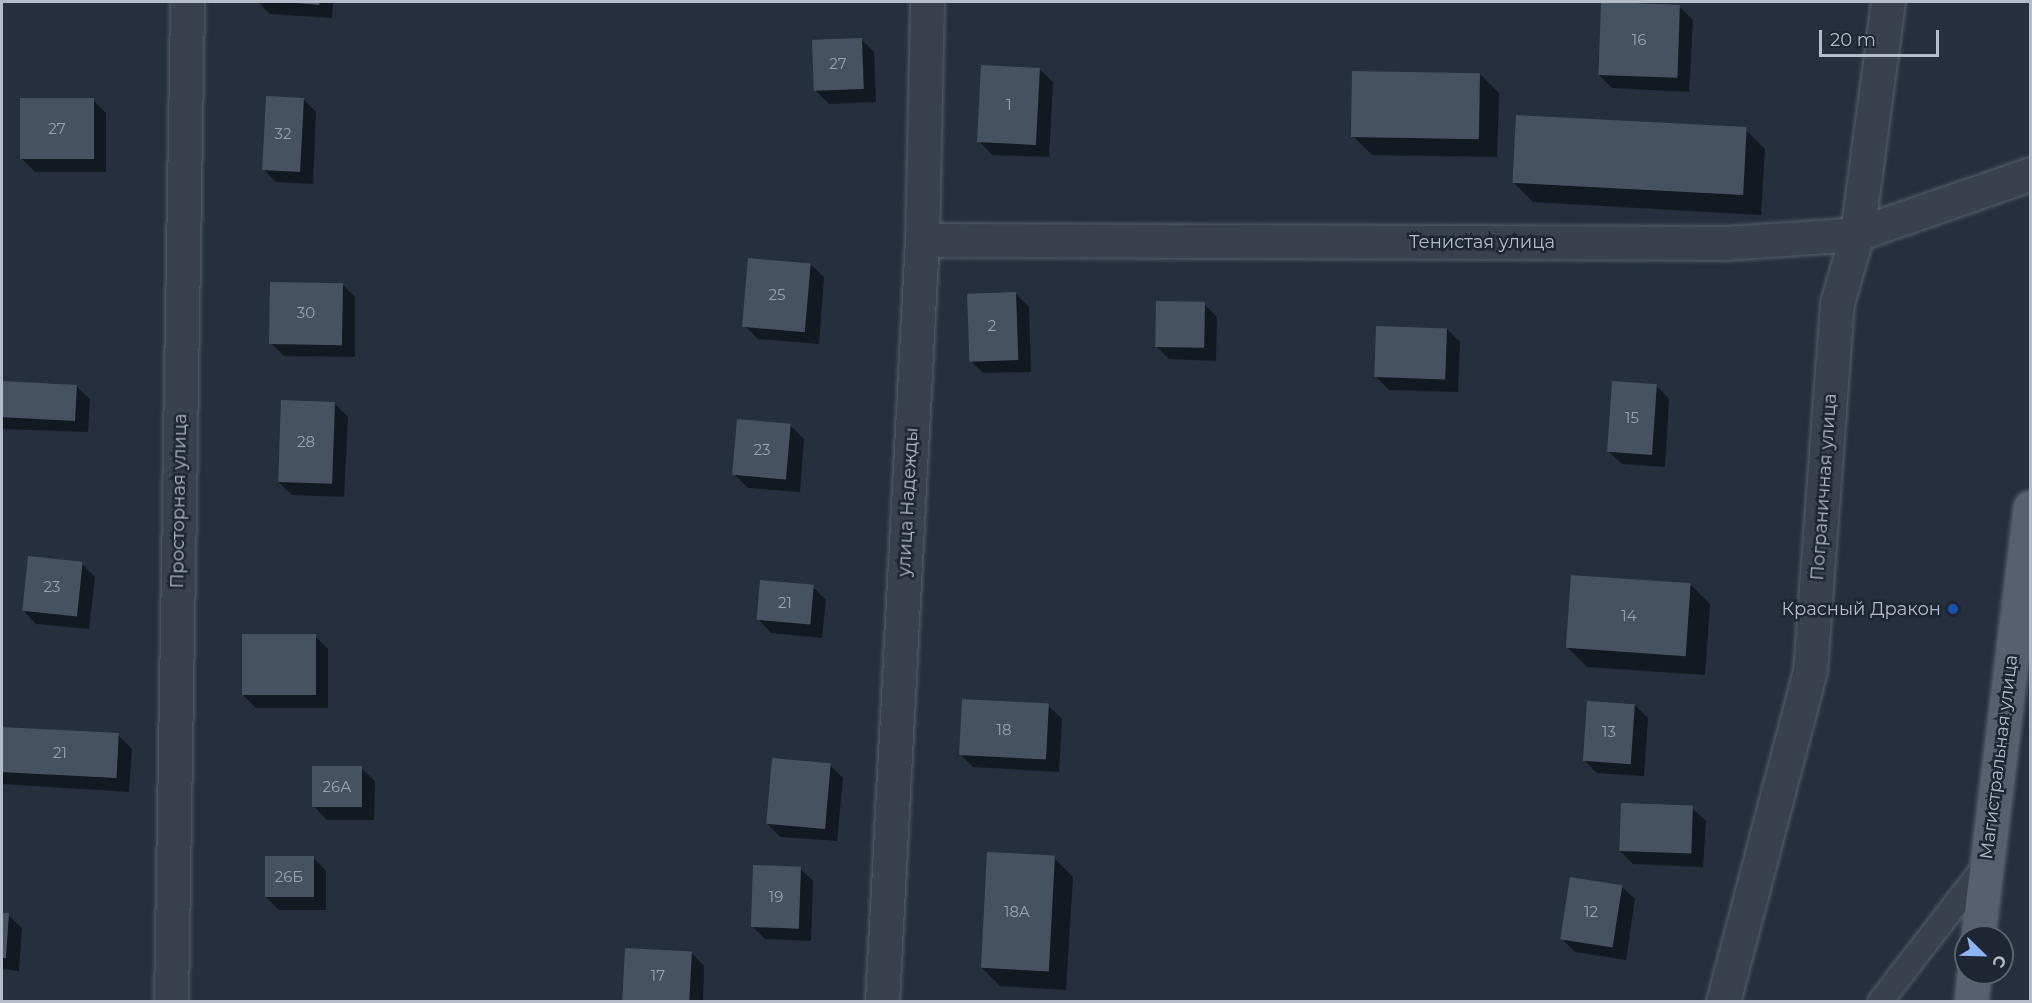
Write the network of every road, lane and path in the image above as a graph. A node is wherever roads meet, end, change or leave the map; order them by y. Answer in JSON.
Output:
{"nodes":[{"id":1,"x":187,"y":2,"type":"edge"},
{"id":2,"x":927,"y":2,"type":"edge"},
{"id":3,"x":1888,"y":2,"type":"edge"},
{"id":4,"x":2031,"y":174,"type":"edge"},
{"id":5,"x":1857,"y":234,"type":"junction"},
{"id":6,"x":922,"y":240,"type":"junction"},
{"id":7,"x":2031,"y":507,"type":"edge"},
{"id":8,"x":1986,"y":865,"type":"junction"},
{"id":9,"x":1979,"y":925,"type":"edge"},
{"id":10,"x":1973,"y":985,"type":"edge"},
{"id":11,"x":171,"y":1002,"type":"edge"},
{"id":12,"x":882,"y":1002,"type":"edge"},
{"id":13,"x":1724,"y":1002,"type":"edge"},
{"id":14,"x":1880,"y":1002,"type":"edge"},
{"id":15,"x":1971,"y":1002,"type":"edge"}],
"edges":[{"from":1,"to":11,"type":"street","name":"Просторная улица"},
{"from":2,"to":6,"type":"street","name":"улица Надежды"},
{"from":3,"to":5,"type":"street","name":"Пограничная улица"},
{"from":4,"to":5,"type":"street","name":"Тенистая улица"},
{"from":5,"to":6,"type":"street","name":"Тенистая улица"},
{"from":5,"to":13,"type":"street","name":"Пограничная улица"},
{"from":6,"to":12,"type":"street","name":"улица Надежды"},
{"from":7,"to":8,"type":"main road","name":"Магистральная улица"},
{"from":8,"to":9,"type":"main road","name":"Магистральная улица"},
{"from":8,"to":14,"type":"lane"},
{"from":10,"to":15,"type":"main road"}]}
